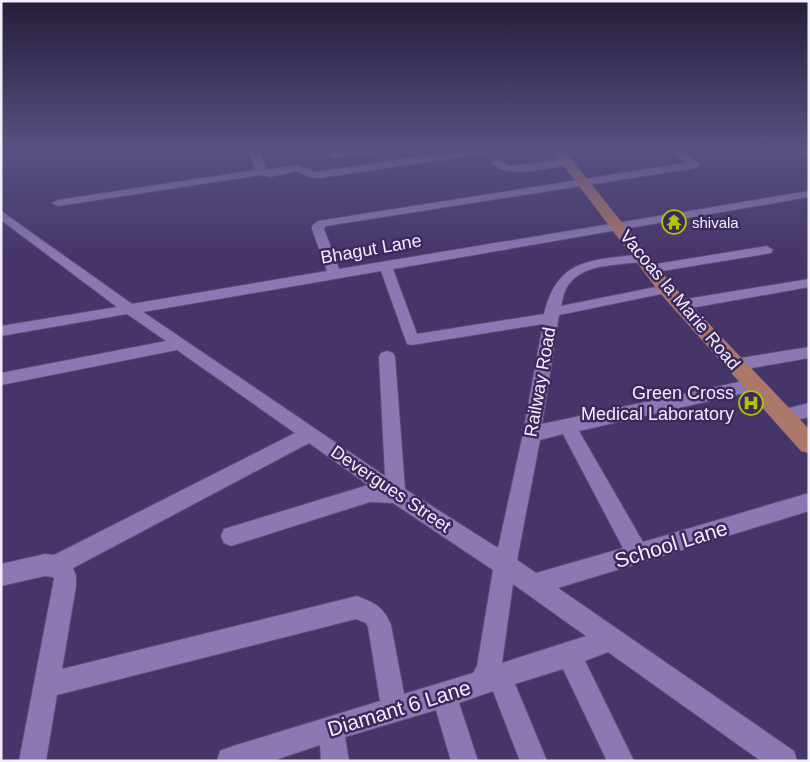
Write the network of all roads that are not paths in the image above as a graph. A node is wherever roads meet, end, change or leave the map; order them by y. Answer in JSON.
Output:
{"nodes":[{"id":1,"x":172,"y":186,"type":"edge"},
{"id":2,"x":555,"y":186,"type":"edge"},
{"id":3,"x":587,"y":186,"type":"edge"},
{"id":4,"x":806,"y":197,"type":"edge"},
{"id":5,"x":58,"y":203,"type":"dead end"},
{"id":6,"x":4,"y":219,"type":"edge"},
{"id":7,"x":618,"y":226,"type":"junction"},
{"id":8,"x":766,"y":250,"type":"dead end"},
{"id":9,"x":646,"y":263,"type":"junction"},
{"id":10,"x":386,"y":266,"type":"junction"},
{"id":11,"x":335,"y":275,"type":"junction"},
{"id":12,"x":809,"y":283,"type":"edge"},
{"id":13,"x":666,"y":289,"type":"junction"},
{"id":14,"x":680,"y":305,"type":"junction"},
{"id":15,"x":131,"y":310,"type":"junction"},
{"id":16,"x":552,"y":315,"type":"junction"},
{"id":17,"x":1,"y":331,"type":"edge"},
{"id":18,"x":180,"y":344,"type":"junction"},
{"id":19,"x":809,"y":352,"type":"edge"},
{"id":20,"x":388,"y":357,"type":"dead end"},
{"id":21,"x":735,"y":365,"type":"junction"},
{"id":22,"x":1,"y":378,"type":"edge"},
{"id":23,"x":753,"y":385,"type":"junction"},
{"id":24,"x":809,"y":410,"type":"edge"},
{"id":25,"x":783,"y":416,"type":"junction"},
{"id":26,"x":567,"y":426,"type":"junction"},
{"id":27,"x":310,"y":434,"type":"junction"},
{"id":28,"x":532,"y":434,"type":"junction"},
{"id":29,"x":809,"y":444,"type":"edge"},
{"id":30,"x":396,"y":494,"type":"junction"},
{"id":31,"x":809,"y":502,"type":"edge"},
{"id":32,"x":231,"y":536,"type":"dead end"},
{"id":33,"x":638,"y":554,"type":"junction"},
{"id":34,"x":505,"y":565,"type":"junction"},
{"id":35,"x":55,"y":566,"type":"junction"},
{"id":36,"x":1,"y":575,"type":"edge"},
{"id":37,"x":533,"y":586,"type":"junction"},
{"id":38,"x":610,"y":639,"type":"junction"},
{"id":39,"x":569,"y":655,"type":"junction"},
{"id":40,"x":491,"y":679,"type":"junction"},
{"id":41,"x":46,"y":685,"type":"junction"},
{"id":42,"x":444,"y":695,"type":"junction"},
{"id":43,"x":394,"y":709,"type":"junction"},
{"id":44,"x":331,"y":728,"type":"junction"},
{"id":45,"x":32,"y":761,"type":"edge"},
{"id":46,"x":230,"y":761,"type":"edge"},
{"id":47,"x":335,"y":761,"type":"edge"},
{"id":48,"x":465,"y":761,"type":"edge"},
{"id":49,"x":534,"y":761,"type":"edge"},
{"id":50,"x":621,"y":761,"type":"edge"},
{"id":51,"x":784,"y":761,"type":"edge"}],
"edges":[{"from":1,"to":5,"type":"street"},
{"from":2,"to":11,"type":"street"},
{"from":3,"to":7,"type":"main road","name":"Vacoas la Marie Road"},
{"from":4,"to":7,"type":"street"},
{"from":6,"to":15,"type":"street","name":"Devergues Street"},
{"from":7,"to":9,"type":"main road","name":"Vacoas la Marie Road"},
{"from":7,"to":10,"type":"street","name":"Bhagut Lane"},
{"from":8,"to":9,"type":"street","name":"Railway Road"},
{"from":9,"to":13,"type":"main road","name":"Vacoas la Marie Road"},
{"from":9,"to":16,"type":"street","name":"Railway Road"},
{"from":10,"to":11,"type":"street","name":"Bhagut Lane"},
{"from":10,"to":16,"type":"street"},
{"from":11,"to":15,"type":"street","name":"Bhagut Lane"},
{"from":12,"to":14,"type":"street"},
{"from":13,"to":14,"type":"main road","name":"Vacoas la Marie Road"},
{"from":13,"to":16,"type":"street"},
{"from":14,"to":21,"type":"main road","name":"Vacoas la Marie Road"},
{"from":15,"to":17,"type":"street","name":"Bhagut Lane"},
{"from":15,"to":18,"type":"street","name":"Devergues Street"},
{"from":16,"to":28,"type":"street","name":"Railway Road"},
{"from":18,"to":22,"type":"street"},
{"from":18,"to":27,"type":"street","name":"Devergues Street"},
{"from":19,"to":21,"type":"street"},
{"from":20,"to":30,"type":"street"},
{"from":21,"to":23,"type":"main road","name":"Vacoas la Marie Road"},
{"from":23,"to":25,"type":"main road","name":"Vacoas la Marie Road"},
{"from":23,"to":26,"type":"street"},
{"from":24,"to":25,"type":"street"},
{"from":25,"to":29,"type":"main road","name":"Vacoas la Marie Road"},
{"from":26,"to":28,"type":"street"},
{"from":26,"to":33,"type":"street"},
{"from":27,"to":30,"type":"street","name":"Devergues Street"},
{"from":27,"to":35,"type":"street"},
{"from":28,"to":34,"type":"street","name":"Railway Road"},
{"from":30,"to":32,"type":"street"},
{"from":30,"to":34,"type":"street","name":"Devergues Street"},
{"from":31,"to":33,"type":"street","name":"School Lane"},
{"from":33,"to":37,"type":"street","name":"School Lane"},
{"from":34,"to":37,"type":"street","name":"Devergues Street"},
{"from":34,"to":40,"type":"street","name":"Diamant 6 Lane"},
{"from":35,"to":36,"type":"street"},
{"from":35,"to":41,"type":"street"},
{"from":37,"to":38,"type":"street","name":"Devergues Street"},
{"from":38,"to":39,"type":"street"},
{"from":38,"to":51,"type":"street","name":"Devergues Street"},
{"from":39,"to":40,"type":"street"},
{"from":39,"to":50,"type":"street"},
{"from":40,"to":42,"type":"street","name":"Diamant 6 Lane"},
{"from":40,"to":49,"type":"street"},
{"from":41,"to":43,"type":"street"},
{"from":41,"to":45,"type":"street"},
{"from":42,"to":43,"type":"street","name":"Diamant 6 Lane"},
{"from":42,"to":48,"type":"street"},
{"from":43,"to":44,"type":"street","name":"Diamant 6 Lane"},
{"from":44,"to":46,"type":"street","name":"Diamant 6 Lane"},
{"from":44,"to":47,"type":"street"}]}
